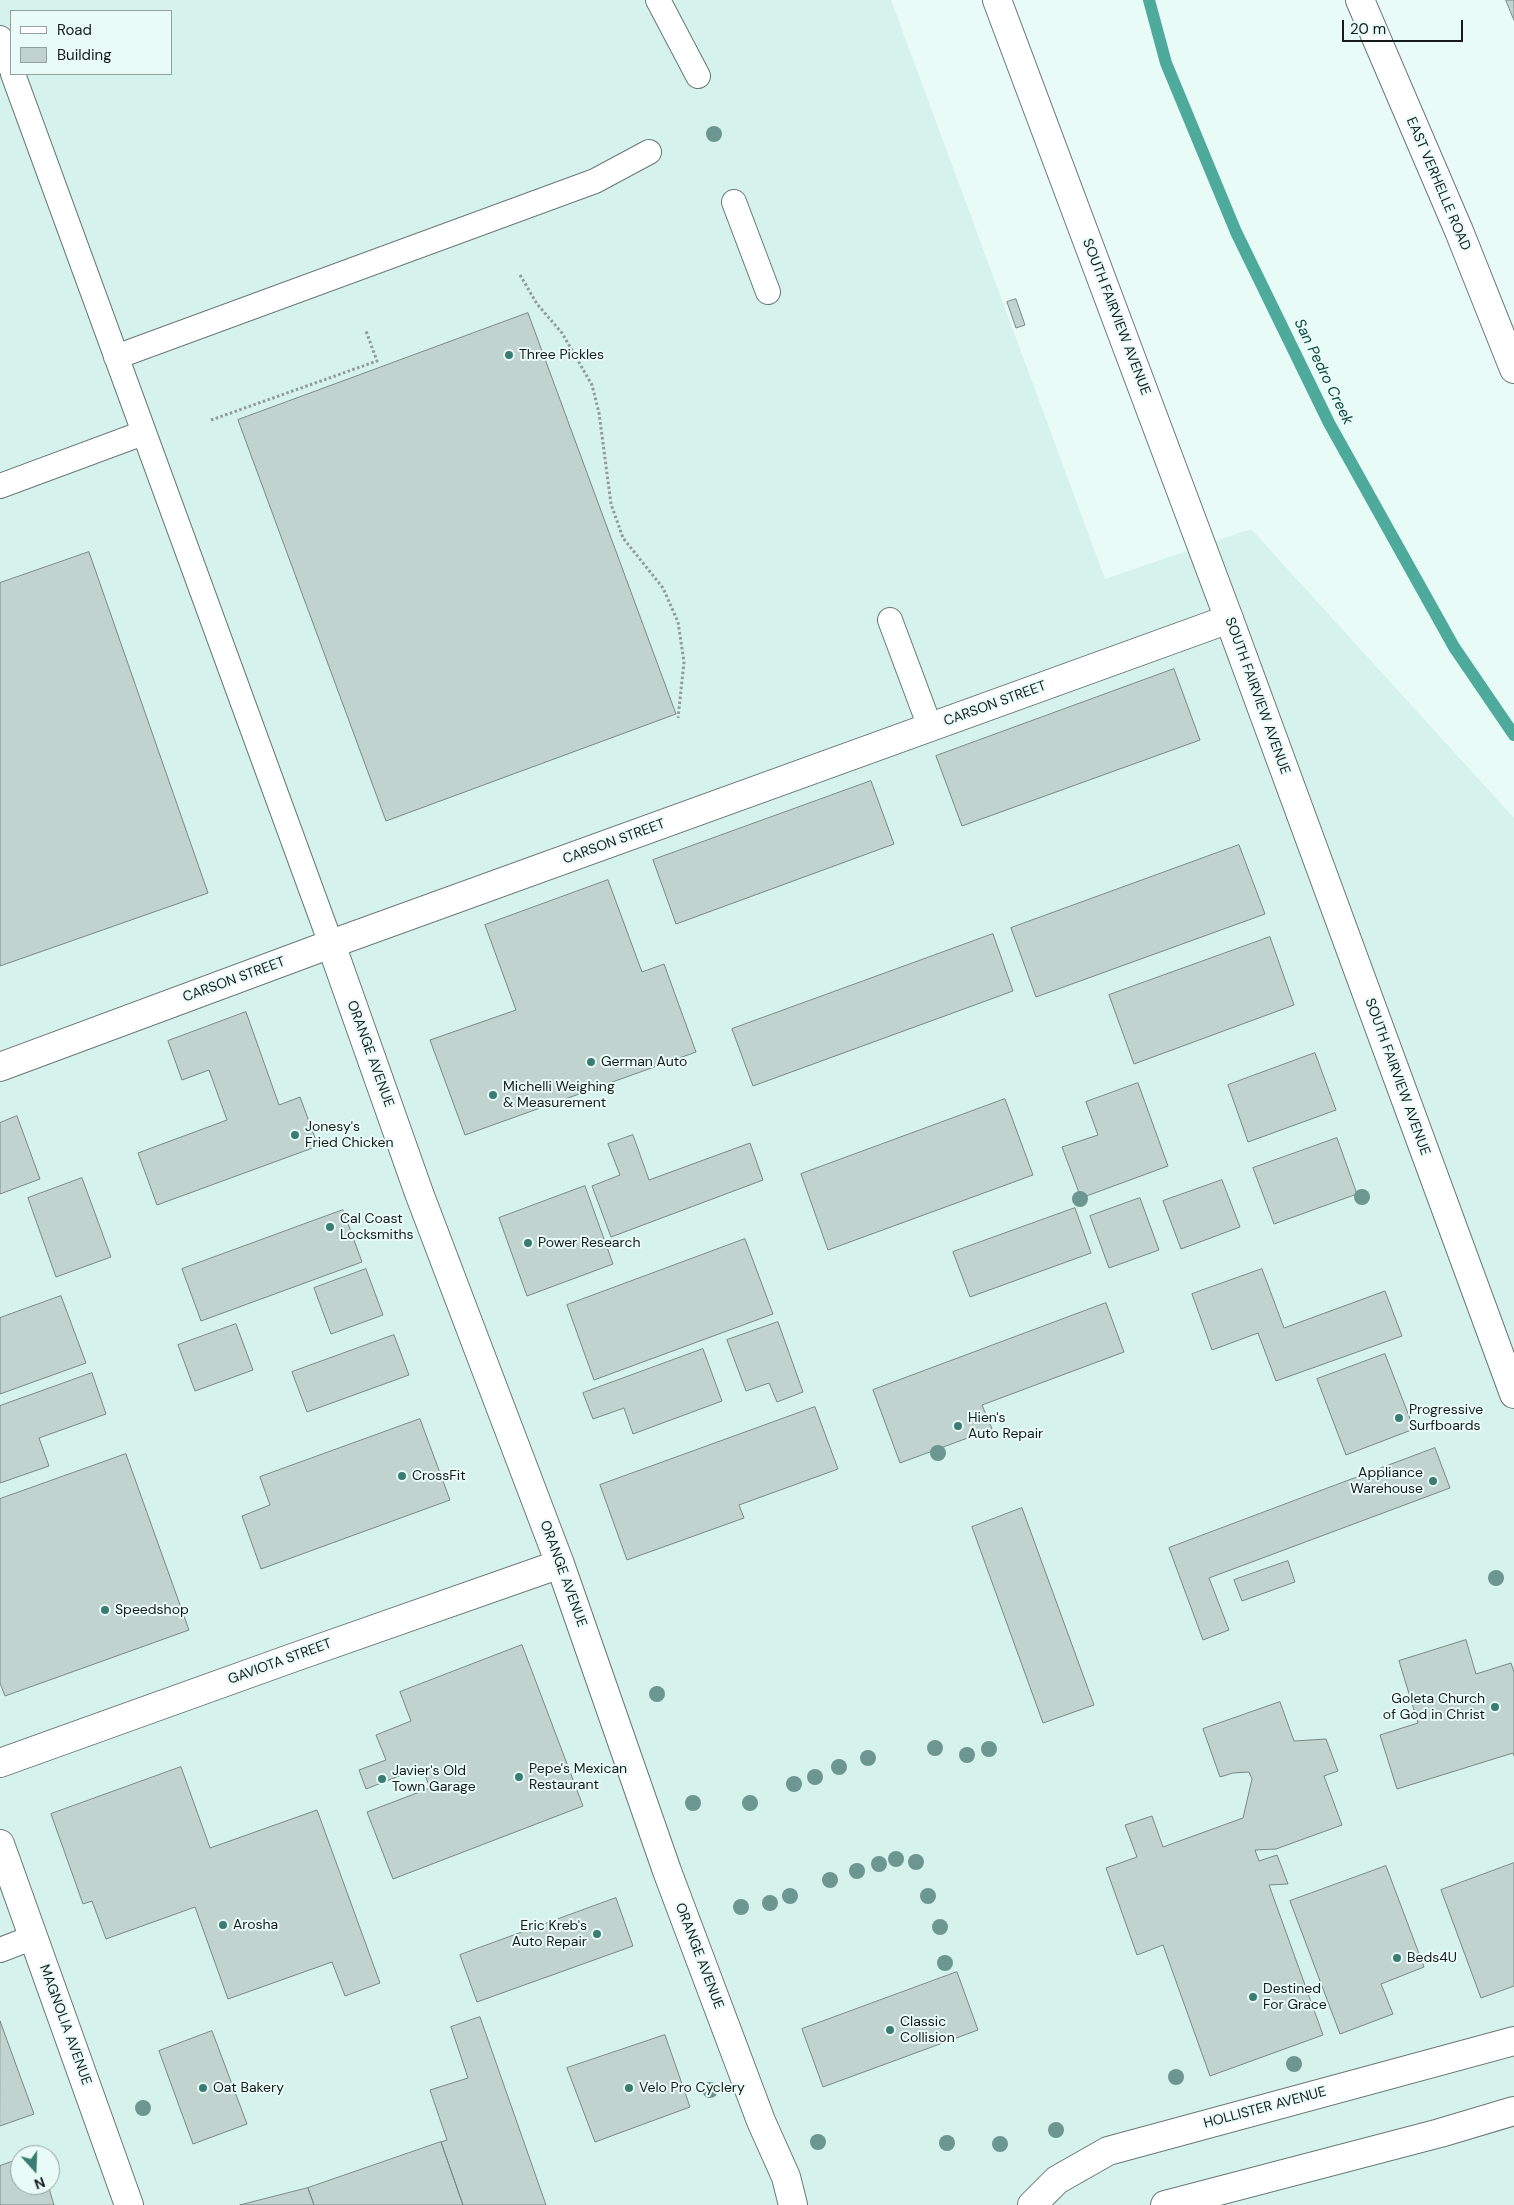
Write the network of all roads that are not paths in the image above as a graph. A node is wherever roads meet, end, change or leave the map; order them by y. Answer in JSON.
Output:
{"nodes":[{"id":1,"x":658,"y":0,"type":"edge"},
{"id":2,"x":997,"y":0,"type":"edge"},
{"id":3,"x":1360,"y":0,"type":"edge"},
{"id":4,"x":0,"y":38,"type":"edge"},
{"id":5,"x":10,"y":65,"type":"edge"},
{"id":6,"x":13,"y":75,"type":"edge"},
{"id":7,"x":698,"y":76,"type":"dead end"},
{"id":8,"x":649,"y":152,"type":"dead end"},
{"id":9,"x":734,"y":202,"type":"dead end"},
{"id":10,"x":768,"y":292,"type":"dead end"},
{"id":11,"x":116,"y":357,"type":"junction"},
{"id":12,"x":1514,"y":369,"type":"edge"},
{"id":13,"x":144,"y":433,"type":"junction"},
{"id":14,"x":0,"y":486,"type":"edge"},
{"id":15,"x":1229,"y":619,"type":"junction"},
{"id":16,"x":890,"y":620,"type":"dead end"},
{"id":17,"x":930,"y":728,"type":"junction"},
{"id":18,"x":331,"y":944,"type":"junction"},
{"id":19,"x":0,"y":1067,"type":"edge"},
{"id":20,"x":1514,"y":1394,"type":"edge"},
{"id":21,"x":560,"y":1564,"type":"junction"},
{"id":22,"x":0,"y":1763,"type":"edge"},
{"id":23,"x":2,"y":1857,"type":"edge"},
{"id":24,"x":34,"y":1937,"type":"junction"},
{"id":25,"x":0,"y":1950,"type":"edge"},
{"id":26,"x":1514,"y":2041,"type":"edge"},
{"id":27,"x":1514,"y":2111,"type":"edge"},
{"id":28,"x":130,"y":2205,"type":"edge"},
{"id":29,"x":792,"y":2205,"type":"edge"},
{"id":30,"x":1032,"y":2205,"type":"edge"},
{"id":31,"x":1166,"y":2205,"type":"edge"}],
"edges":[{"from":1,"to":7,"type":"lane"},
{"from":2,"to":15,"type":"street","name":"SOUTH FAIRVIEW AVENUE"},
{"from":3,"to":12,"type":"street","name":"EAST VERHELLE ROAD"},
{"from":4,"to":5,"type":"lane"},
{"from":6,"to":11,"type":"lane"},
{"from":8,"to":11,"type":"lane"},
{"from":9,"to":10,"type":"lane"},
{"from":11,"to":13,"type":"lane"},
{"from":13,"to":14,"type":"lane"},
{"from":13,"to":18,"type":"lane"},
{"from":15,"to":17,"type":"street","name":"CARSON STREET"},
{"from":15,"to":20,"type":"street","name":"SOUTH FAIRVIEW AVENUE"},
{"from":16,"to":17,"type":"lane"},
{"from":17,"to":18,"type":"street","name":"CARSON STREET"},
{"from":18,"to":19,"type":"street","name":"CARSON STREET"},
{"from":18,"to":21,"type":"street","name":"ORANGE AVENUE"},
{"from":21,"to":22,"type":"street","name":"GAVIOTA STREET"},
{"from":21,"to":29,"type":"street","name":"ORANGE AVENUE"},
{"from":23,"to":24,"type":"street","name":"MAGNOLIA AVENUE"},
{"from":24,"to":25,"type":"lane"},
{"from":24,"to":28,"type":"street","name":"MAGNOLIA AVENUE"},
{"from":26,"to":30,"type":"street","name":"HOLLISTER AVENUE"},
{"from":27,"to":31,"type":"street"}]}
